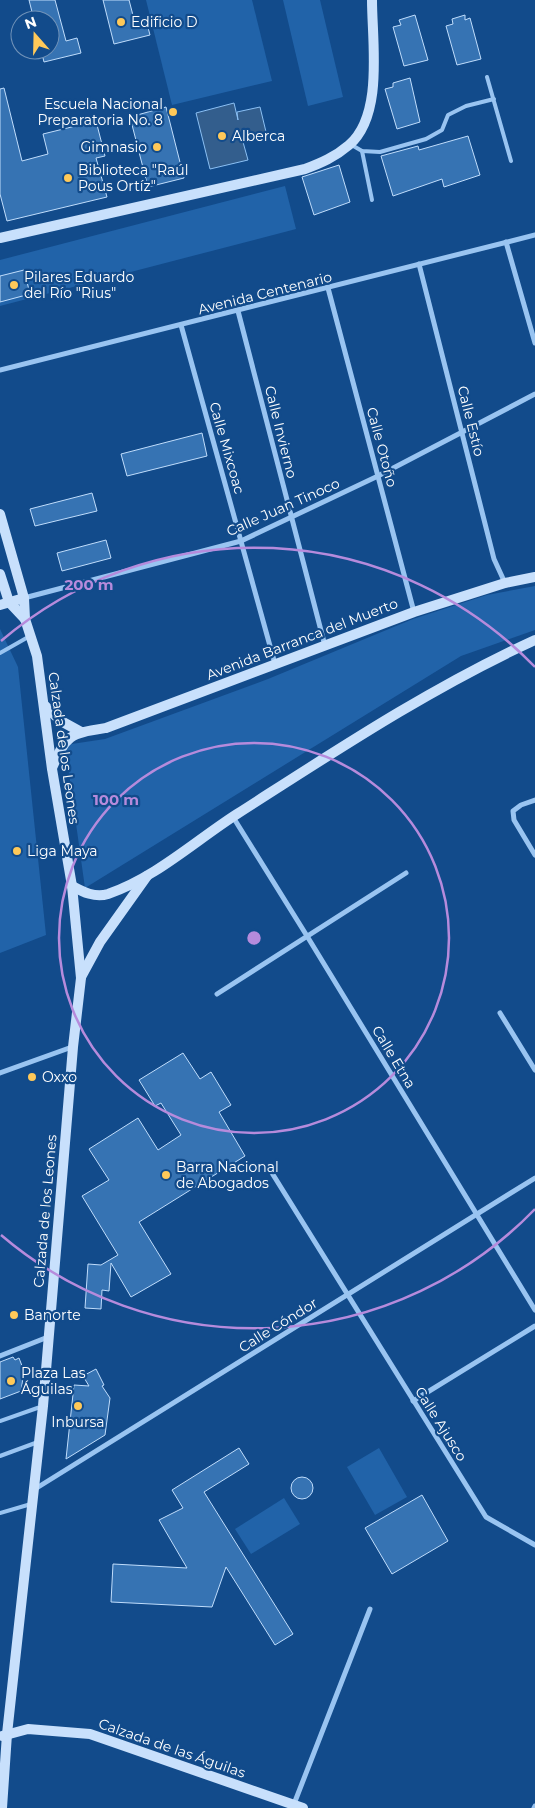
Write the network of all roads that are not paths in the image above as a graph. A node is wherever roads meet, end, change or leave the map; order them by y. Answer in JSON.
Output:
{"nodes":[{"id":1,"x":372,"y":0,"type":"edge"},
{"id":2,"x":487,"y":77,"type":"dead end"},
{"id":3,"x":494,"y":99,"type":"junction"},
{"id":4,"x":350,"y":144,"type":"junction"},
{"id":5,"x":362,"y":152,"type":"junction"},
{"id":6,"x":511,"y":161,"type":"dead end"},
{"id":7,"x":372,"y":200,"type":"dead end"},
{"id":8,"x":535,"y":235,"type":"edge"},
{"id":9,"x":0,"y":238,"type":"edge"},
{"id":10,"x":506,"y":242,"type":"junction"},
{"id":11,"x":419,"y":264,"type":"junction"},
{"id":12,"x":328,"y":288,"type":"junction"},
{"id":13,"x":238,"y":311,"type":"junction"},
{"id":14,"x":181,"y":326,"type":"junction"},
{"id":15,"x":535,"y":344,"type":"edge"},
{"id":16,"x":0,"y":370,"type":"edge"},
{"id":17,"x":535,"y":394,"type":"edge"},
{"id":18,"x":463,"y":432,"type":"junction"},
{"id":19,"x":378,"y":476,"type":"junction"},
{"id":20,"x":0,"y":514,"type":"edge"},
{"id":21,"x":291,"y":517,"type":"junction"},
{"id":22,"x":241,"y":541,"type":"junction"},
{"id":23,"x":0,"y":574,"type":"edge"},
{"id":24,"x":535,"y":578,"type":"edge"},
{"id":25,"x":504,"y":583,"type":"junction"},
{"id":26,"x":24,"y":598,"type":"junction"},
{"id":27,"x":5,"y":603,"type":"edge"},
{"id":28,"x":414,"y":612,"type":"junction"},
{"id":29,"x":25,"y":619,"type":"junction"},
{"id":30,"x":30,"y":636,"type":"junction"},
{"id":31,"x":535,"y":640,"type":"edge"},
{"id":32,"x":326,"y":646,"type":"junction"},
{"id":33,"x":0,"y":653,"type":"edge"},
{"id":34,"x":275,"y":664,"type":"junction"},
{"id":35,"x":44,"y":705,"type":"junction"},
{"id":36,"x":81,"y":732,"type":"junction"},
{"id":37,"x":52,"y":768,"type":"junction"},
{"id":38,"x":535,"y":800,"type":"edge"},
{"id":39,"x":232,"y":817,"type":"junction"},
{"id":40,"x":535,"y":855,"type":"edge"},
{"id":41,"x":406,"y":874,"type":"dead end"},
{"id":42,"x":148,"y":875,"type":"junction"},
{"id":43,"x":72,"y":886,"type":"junction"},
{"id":44,"x":307,"y":936,"type":"junction"},
{"id":45,"x":81,"y":978,"type":"junction"},
{"id":46,"x":217,"y":994,"type":"dead end"},
{"id":47,"x":500,"y":1013,"type":"dead end"},
{"id":48,"x":73,"y":1047,"type":"junction"},
{"id":49,"x":535,"y":1070,"type":"edge"},
{"id":50,"x":0,"y":1073,"type":"edge"},
{"id":51,"x":272,"y":1173,"type":"dead end"},
{"id":52,"x":535,"y":1178,"type":"edge"},
{"id":53,"x":477,"y":1214,"type":"junction"},
{"id":54,"x":348,"y":1294,"type":"junction"},
{"id":55,"x":535,"y":1310,"type":"edge"},
{"id":56,"x":535,"y":1326,"type":"edge"},
{"id":57,"x":49,"y":1337,"type":"junction"},
{"id":58,"x":0,"y":1356,"type":"edge"},
{"id":59,"x":413,"y":1401,"type":"junction"},
{"id":60,"x":43,"y":1406,"type":"junction"},
{"id":61,"x":0,"y":1421,"type":"edge"},
{"id":62,"x":38,"y":1442,"type":"junction"},
{"id":63,"x":0,"y":1456,"type":"edge"},
{"id":64,"x":33,"y":1490,"type":"junction"},
{"id":65,"x":30,"y":1504,"type":"junction"},
{"id":66,"x":0,"y":1513,"type":"edge"},
{"id":67,"x":535,"y":1545,"type":"edge"},
{"id":68,"x":370,"y":1609,"type":"dead end"},
{"id":69,"x":3,"y":1735,"type":"edge"},
{"id":70,"x":298,"y":1806,"type":"edge"},
{"id":71,"x":2,"y":1808,"type":"edge"}],
"edges":[{"from":1,"to":4,"type":"main road"},
{"from":2,"to":3,"type":"lane"},
{"from":3,"to":5,"type":"lane"},
{"from":3,"to":6,"type":"lane"},
{"from":4,"to":5,"type":"lane"},
{"from":4,"to":9,"type":"main road"},
{"from":5,"to":7,"type":"lane"},
{"from":8,"to":10,"type":"street","name":"Avenida Centenario"},
{"from":10,"to":11,"type":"street","name":"Avenida Centenario"},
{"from":10,"to":15,"type":"street"},
{"from":11,"to":12,"type":"street","name":"Avenida Centenario"},
{"from":11,"to":18,"type":"street","name":"Calle Estío"},
{"from":12,"to":13,"type":"street","name":"Avenida Centenario"},
{"from":12,"to":19,"type":"street","name":"Calle Otoño"},
{"from":13,"to":14,"type":"street","name":"Avenida Centenario"},
{"from":13,"to":21,"type":"street","name":"Calle Invierno"},
{"from":14,"to":16,"type":"street","name":"Avenida Centenario"},
{"from":14,"to":22,"type":"street","name":"Calle Mixcoac"},
{"from":17,"to":18,"type":"street","name":"Calle Juan Tinoco"},
{"from":18,"to":19,"type":"street","name":"Calle Juan Tinoco"},
{"from":18,"to":25,"type":"street","name":"Calle Estío"},
{"from":19,"to":21,"type":"street","name":"Calle Juan Tinoco"},
{"from":19,"to":28,"type":"street","name":"Calle Otoño"},
{"from":20,"to":26,"type":"main road"},
{"from":21,"to":22,"type":"street","name":"Calle Juan Tinoco"},
{"from":21,"to":32,"type":"street","name":"Calle Invierno"},
{"from":22,"to":26,"type":"street","name":"Calle Juan Tinoco"},
{"from":22,"to":34,"type":"street","name":"Calle Mixcoac"},
{"from":23,"to":27,"type":"main road"},
{"from":24,"to":25,"type":"main road","name":"Avenida Barranca del Muerto"},
{"from":25,"to":28,"type":"main road","name":"Avenida Barranca del Muerto"},
{"from":26,"to":27,"type":"main road"},
{"from":26,"to":29,"type":"main road"},
{"from":27,"to":29,"type":"main road"},
{"from":28,"to":32,"type":"main road","name":"Avenida Barranca del Muerto"},
{"from":29,"to":30,"type":"main road","name":"Calzada de los Leones"},
{"from":30,"to":33,"type":"lane"},
{"from":30,"to":35,"type":"main road","name":"Calzada de los Leones"},
{"from":31,"to":39,"type":"main road"},
{"from":32,"to":34,"type":"main road","name":"Avenida Barranca del Muerto"},
{"from":34,"to":36,"type":"main road","name":"Avenida Barranca del Muerto"},
{"from":35,"to":36,"type":"main road"},
{"from":35,"to":37,"type":"main road","name":"Calzada de los Leones"},
{"from":36,"to":37,"type":"main road","name":"Avenida Barranca del Muerto"},
{"from":37,"to":43,"type":"main road","name":"Calzada de los Leones"},
{"from":38,"to":40,"type":"street"},
{"from":39,"to":42,"type":"main road"},
{"from":39,"to":44,"type":"street","name":"Calle Etna"},
{"from":41,"to":44,"type":"street"},
{"from":42,"to":43,"type":"main road"},
{"from":42,"to":45,"type":"main road"},
{"from":43,"to":45,"type":"main road","name":"Calzada de los Leones"},
{"from":44,"to":46,"type":"street"},
{"from":44,"to":53,"type":"street","name":"Calle Etna"},
{"from":45,"to":48,"type":"main road","name":"Calzada de los Leones"},
{"from":47,"to":49,"type":"street"},
{"from":48,"to":50,"type":"street"},
{"from":48,"to":57,"type":"main road","name":"Calzada de los Leones"},
{"from":51,"to":54,"type":"street","name":"Calle Ajusco"},
{"from":52,"to":53,"type":"street","name":"Calle Cóndor"},
{"from":53,"to":54,"type":"street","name":"Calle Cóndor"},
{"from":53,"to":55,"type":"street","name":"Calle Etna"},
{"from":54,"to":59,"type":"street","name":"Calle Ajusco"},
{"from":54,"to":64,"type":"street","name":"Calle Cóndor"},
{"from":56,"to":59,"type":"street"},
{"from":57,"to":58,"type":"street"},
{"from":57,"to":60,"type":"main road","name":"Calzada de los Leones"},
{"from":59,"to":67,"type":"street","name":"Calle Ajusco"},
{"from":60,"to":61,"type":"lane"},
{"from":60,"to":62,"type":"main road","name":"Calzada de los Leones"},
{"from":62,"to":63,"type":"lane"},
{"from":62,"to":64,"type":"main road","name":"Calzada de los Leones"},
{"from":64,"to":65,"type":"main road","name":"Calzada de los Leones"},
{"from":65,"to":66,"type":"lane"},
{"from":65,"to":69,"type":"main road","name":"Calzada de los Leones"},
{"from":68,"to":70,"type":"street"},
{"from":69,"to":70,"type":"main road","name":"Calzada de las Águilas"},
{"from":69,"to":71,"type":"main road","name":"Calzada de los Leones"}]}
